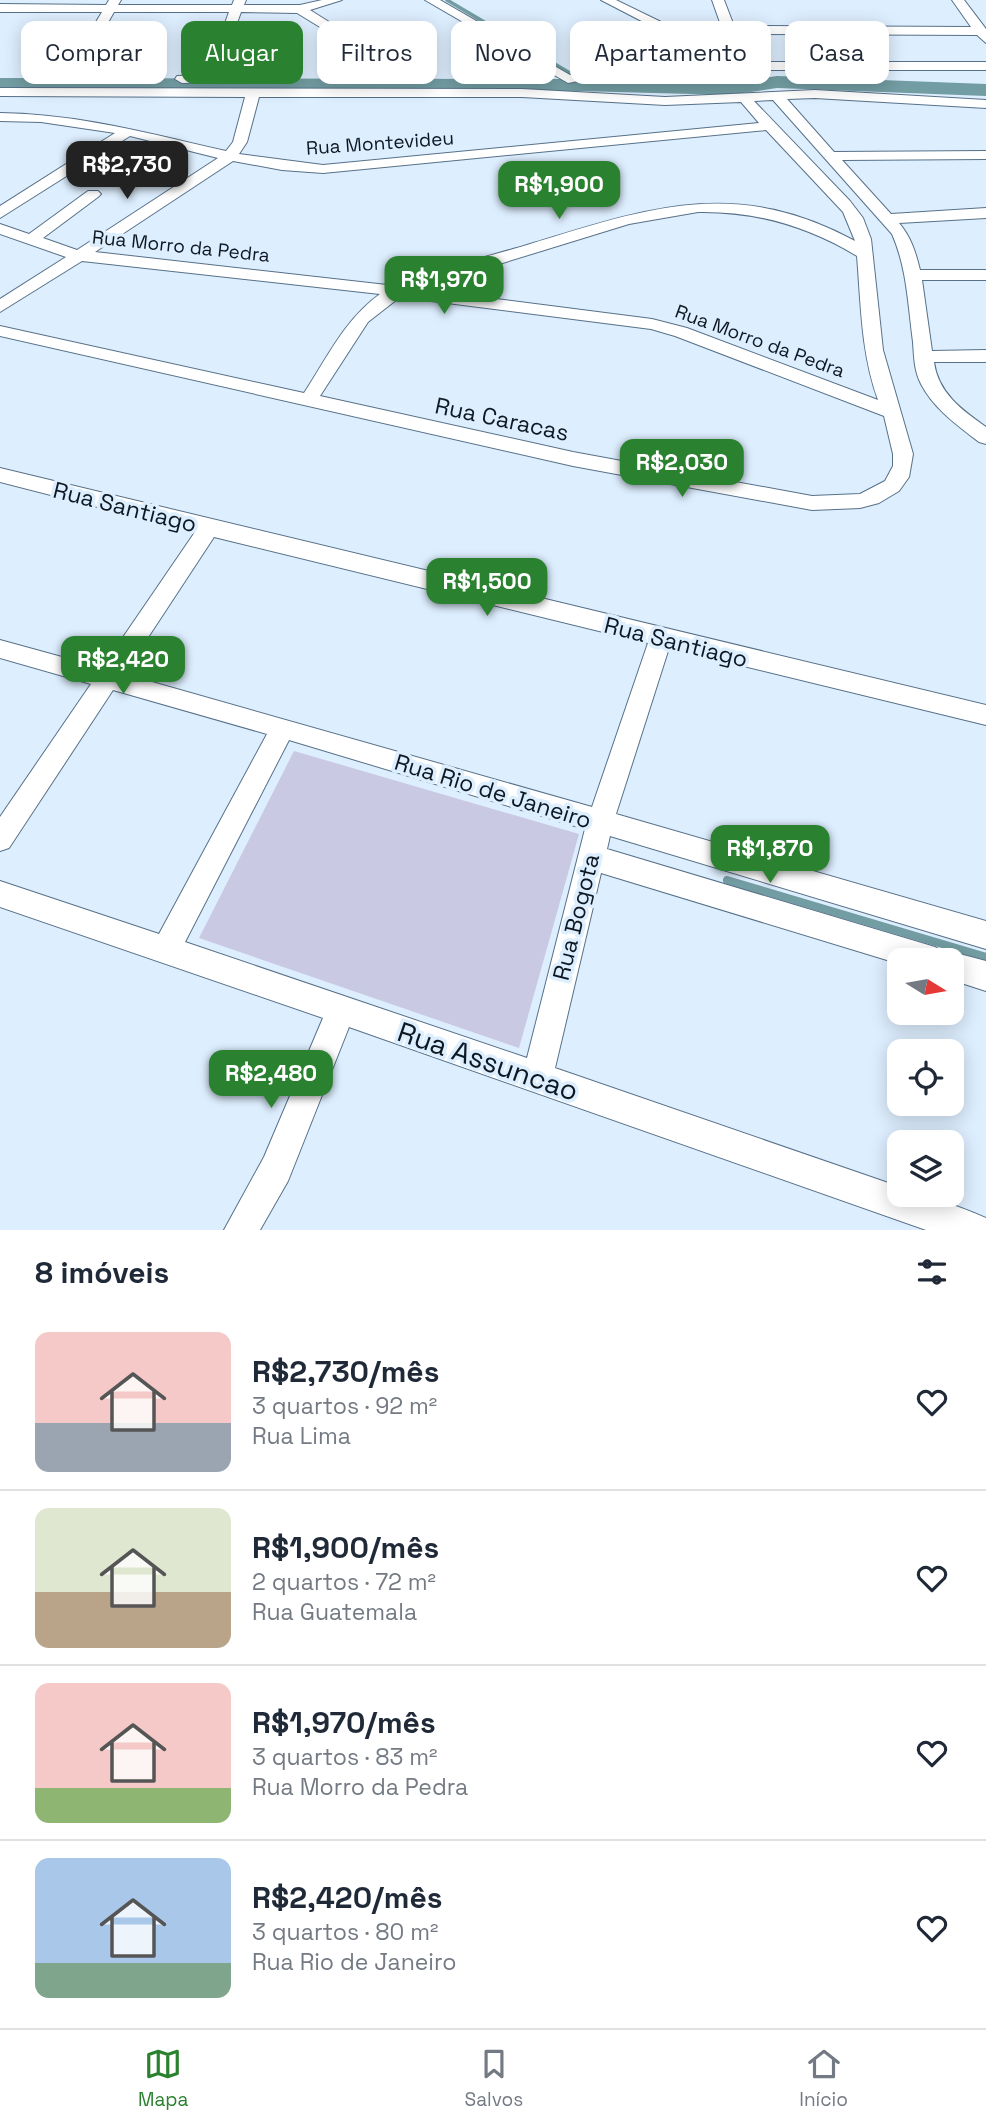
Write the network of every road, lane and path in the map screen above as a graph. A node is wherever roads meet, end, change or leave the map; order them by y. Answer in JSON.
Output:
{"nodes":[{"id":1,"x":336,"y":0,"type":"edge"},
{"id":2,"x":431,"y":0,"type":"edge"},
{"id":3,"x":452,"y":0,"type":"edge"},
{"id":4,"x":607,"y":0,"type":"edge"},
{"id":5,"x":718,"y":0,"type":"edge"},
{"id":6,"x":958,"y":0,"type":"edge"},
{"id":7,"x":114,"y":4,"type":"edge"},
{"id":8,"x":239,"y":4,"type":"edge"},
{"id":9,"x":0,"y":8,"type":"edge"},
{"id":10,"x":300,"y":9,"type":"junction"},
{"id":11,"x":101,"y":21,"type":"edge"},
{"id":12,"x":320,"y":21,"type":"edge"},
{"id":13,"x":656,"y":21,"type":"edge"},
{"id":14,"x":726,"y":21,"type":"edge"},
{"id":15,"x":771,"y":31,"type":"edge"},
{"id":16,"x":983,"y":35,"type":"edge"},
{"id":17,"x":771,"y":65,"type":"edge"},
{"id":18,"x":986,"y":66,"type":"edge"},
{"id":19,"x":570,"y":73,"type":"edge"},
{"id":20,"x":570,"y":74,"type":"edge"},
{"id":21,"x":0,"y":78,"type":"edge"},
{"id":22,"x":21,"y":78,"type":"edge"},
{"id":23,"x":167,"y":78,"type":"edge"},
{"id":24,"x":0,"y":92,"type":"edge"},
{"id":25,"x":74,"y":93,"type":"junction"},
{"id":26,"x":253,"y":93,"type":"junction"},
{"id":27,"x":777,"y":96,"type":"junction"},
{"id":28,"x":744,"y":97,"type":"junction"},
{"id":29,"x":986,"y":104,"type":"edge"},
{"id":30,"x":0,"y":117,"type":"edge"},
{"id":31,"x":55,"y":117,"type":"junction"},
{"id":32,"x":767,"y":125,"type":"junction"},
{"id":33,"x":128,"y":131,"type":"junction"},
{"id":34,"x":986,"y":155,"type":"edge"},
{"id":35,"x":830,"y":156,"type":"junction"},
{"id":36,"x":228,"y":158,"type":"junction"},
{"id":37,"x":93,"y":194,"type":"dead end"},
{"id":38,"x":0,"y":213,"type":"edge"},
{"id":39,"x":986,"y":213,"type":"edge"},
{"id":40,"x":888,"y":219,"type":"junction"},
{"id":41,"x":0,"y":229,"type":"edge"},
{"id":42,"x":31,"y":240,"type":"junction"},
{"id":43,"x":864,"y":254,"type":"junction"},
{"id":44,"x":76,"y":255,"type":"junction"},
{"id":45,"x":913,"y":275,"type":"junction"},
{"id":46,"x":986,"y":275,"type":"edge"},
{"id":47,"x":361,"y":287,"type":"junction"},
{"id":48,"x":397,"y":291,"type":"junction"},
{"id":49,"x":0,"y":307,"type":"edge"},
{"id":50,"x":366,"y":313,"type":"junction"},
{"id":51,"x":0,"y":331,"type":"edge"},
{"id":52,"x":986,"y":356,"type":"edge"},
{"id":53,"x":924,"y":357,"type":"junction"},
{"id":54,"x":309,"y":399,"type":"junction"},
{"id":55,"x":892,"y":412,"type":"junction"},
{"id":56,"x":986,"y":437,"type":"edge"},
{"id":57,"x":0,"y":475,"type":"edge"},
{"id":58,"x":209,"y":528,"type":"junction"},
{"id":59,"x":661,"y":638,"type":"junction"},
{"id":60,"x":0,"y":649,"type":"edge"},
{"id":61,"x":107,"y":680,"type":"junction"},
{"id":62,"x":986,"y":715,"type":"edge"},
{"id":63,"x":283,"y":728,"type":"junction"},
{"id":64,"x":600,"y":823,"type":"junction"},
{"id":65,"x":0,"y":839,"type":"edge"},
{"id":66,"x":591,"y":856,"type":"junction"},
{"id":67,"x":0,"y":894,"type":"edge"},
{"id":68,"x":986,"y":935,"type":"edge"},
{"id":69,"x":892,"y":948,"type":"edge"},
{"id":70,"x":166,"y":950,"type":"junction"},
{"id":71,"x":964,"y":970,"type":"edge"},
{"id":72,"x":986,"y":976,"type":"edge"},
{"id":73,"x":341,"y":1009,"type":"junction"},
{"id":74,"x":537,"y":1078,"type":"junction"},
{"id":75,"x":241,"y":1230,"type":"edge"},
{"id":76,"x":974,"y":1230,"type":"edge"}],
"edges":[{"from":1,"to":10,"type":"street"},
{"from":2,"to":20,"type":"street"},
{"from":3,"to":19,"type":"street"},
{"from":4,"to":13,"type":"street"},
{"from":5,"to":14,"type":"street"},
{"from":6,"to":16,"type":"street"},
{"from":7,"to":8,"type":"street"},
{"from":7,"to":9,"type":"street"},
{"from":7,"to":11,"type":"street"},
{"from":8,"to":10,"type":"street"},
{"from":8,"to":23,"type":"street"},
{"from":10,"to":12,"type":"street"},
{"from":15,"to":16,"type":"street"},
{"from":17,"to":18,"type":"street"},
{"from":21,"to":22,"type":"street"},
{"from":24,"to":25,"type":"street"},
{"from":25,"to":26,"type":"street"},
{"from":25,"to":31,"type":"street"},
{"from":26,"to":28,"type":"street"},
{"from":26,"to":36,"type":"street"},
{"from":27,"to":28,"type":"street"},
{"from":27,"to":29,"type":"street"},
{"from":27,"to":35,"type":"street"},
{"from":28,"to":32,"type":"street","name":"Rua Caracas"},
{"from":30,"to":31,"type":"street","name":"Rua Montevideu"},
{"from":31,"to":33,"type":"street","name":"Rua Montevideu"},
{"from":32,"to":36,"type":"street","name":"Rua Montevideu"},
{"from":32,"to":43,"type":"street","name":"Rua Caracas"},
{"from":33,"to":36,"type":"street","name":"Rua Montevideu"},
{"from":33,"to":38,"type":"street"},
{"from":34,"to":35,"type":"street"},
{"from":35,"to":40,"type":"street"},
{"from":36,"to":44,"type":"street"},
{"from":37,"to":42,"type":"street"},
{"from":39,"to":40,"type":"street"},
{"from":40,"to":45,"type":"street"},
{"from":41,"to":42,"type":"street","name":"Rua Morro da Pedra"},
{"from":42,"to":44,"type":"street","name":"Rua Morro da Pedra"},
{"from":43,"to":48,"type":"street"},
{"from":43,"to":55,"type":"street","name":"Rua Caracas"},
{"from":44,"to":47,"type":"street","name":"Rua Morro da Pedra"},
{"from":44,"to":49,"type":"street"},
{"from":45,"to":46,"type":"street"},
{"from":45,"to":53,"type":"street"},
{"from":47,"to":48,"type":"street","name":"Rua Morro da Pedra"},
{"from":47,"to":50,"type":"street"},
{"from":48,"to":50,"type":"street"},
{"from":48,"to":55,"type":"street","name":"Rua Morro da Pedra"},
{"from":50,"to":54,"type":"street"},
{"from":51,"to":54,"type":"street","name":"Rua Caracas"},
{"from":52,"to":53,"type":"street"},
{"from":53,"to":56,"type":"street"},
{"from":54,"to":55,"type":"street","name":"Rua Caracas"},
{"from":57,"to":58,"type":"street","name":"Rua Santiago"},
{"from":58,"to":59,"type":"street","name":"Rua Santiago"},
{"from":58,"to":61,"type":"street"},
{"from":59,"to":62,"type":"street","name":"Rua Santiago"},
{"from":59,"to":64,"type":"street","name":"Rua Bogota"},
{"from":60,"to":61,"type":"street","name":"Rua Rio de Janeiro"},
{"from":61,"to":63,"type":"street","name":"Rua Rio de Janeiro"},
{"from":61,"to":65,"type":"street"},
{"from":63,"to":64,"type":"street","name":"Rua Rio de Janeiro"},
{"from":63,"to":70,"type":"street"},
{"from":64,"to":66,"type":"street","name":"Rua Bogota"},
{"from":64,"to":68,"type":"street","name":"Rua Rio de Janeiro"},
{"from":66,"to":69,"type":"street","name":"Rua Rio de Janeiro"},
{"from":66,"to":74,"type":"street","name":"Rua Bogota"},
{"from":67,"to":70,"type":"street","name":"Rua Assuncao"},
{"from":70,"to":73,"type":"street","name":"Rua Assuncao"},
{"from":71,"to":72,"type":"street"},
{"from":73,"to":74,"type":"street","name":"Rua Assuncao"},
{"from":73,"to":75,"type":"street"},
{"from":74,"to":76,"type":"street","name":"Rua Assuncao"}]}
